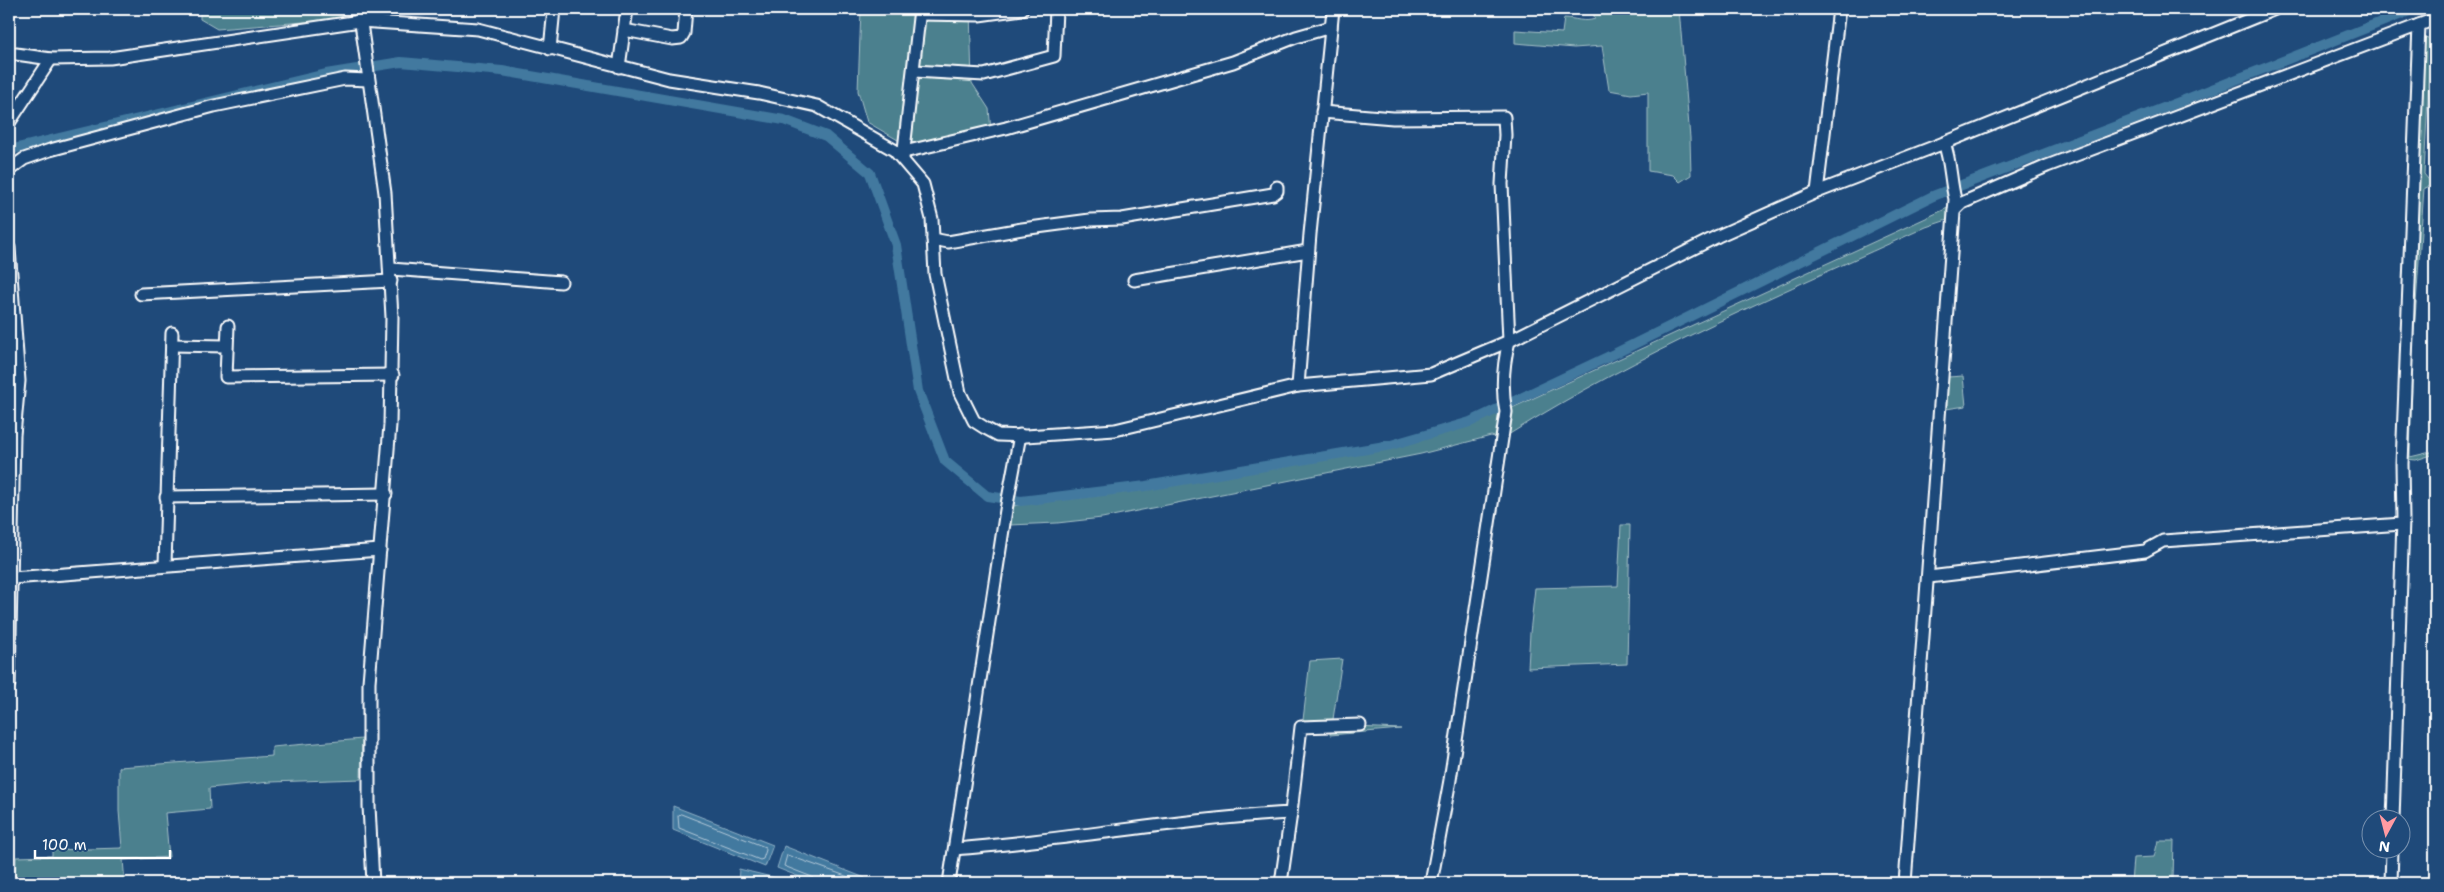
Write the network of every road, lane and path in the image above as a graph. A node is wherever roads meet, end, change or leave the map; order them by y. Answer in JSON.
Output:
{"nodes":[{"id":1,"x":359,"y":9,"type":"edge"},
{"id":2,"x":554,"y":9,"type":"edge"},
{"id":3,"x":627,"y":9,"type":"edge"},
{"id":4,"x":686,"y":9,"type":"edge"},
{"id":5,"x":1022,"y":9,"type":"edge"},
{"id":6,"x":1056,"y":9,"type":"edge"},
{"id":7,"x":1333,"y":9,"type":"edge"},
{"id":8,"x":1839,"y":9,"type":"edge"},
{"id":9,"x":2275,"y":9,"type":"edge"},
{"id":10,"x":920,"y":11,"type":"edge"},
{"id":11,"x":2435,"y":18,"type":"edge"},
{"id":12,"x":360,"y":21,"type":"junction"},
{"id":13,"x":2419,"y":25,"type":"junction"},
{"id":14,"x":1331,"y":27,"type":"junction"},
{"id":15,"x":624,"y":30,"type":"junction"},
{"id":16,"x":550,"y":50,"type":"junction"},
{"id":17,"x":9,"y":53,"type":"edge"},
{"id":18,"x":51,"y":59,"type":"junction"},
{"id":19,"x":619,"y":67,"type":"junction"},
{"id":20,"x":914,"y":71,"type":"junction"},
{"id":21,"x":368,"y":77,"type":"junction"},
{"id":22,"x":1322,"y":112,"type":"junction"},
{"id":23,"x":9,"y":123,"type":"edge"},
{"id":24,"x":1944,"y":143,"type":"junction"},
{"id":25,"x":903,"y":156,"type":"junction"},
{"id":26,"x":9,"y":170,"type":"edge"},
{"id":27,"x":1277,"y":187,"type":"dead end"},
{"id":28,"x":1817,"y":192,"type":"junction"},
{"id":29,"x":1954,"y":212,"type":"junction"},
{"id":30,"x":933,"y":239,"type":"junction"},
{"id":31,"x":9,"y":248,"type":"edge"},
{"id":32,"x":1308,"y":251,"type":"junction"},
{"id":33,"x":391,"y":275,"type":"junction"},
{"id":34,"x":1134,"y":280,"type":"dead end"},
{"id":35,"x":561,"y":282,"type":"dead end"},
{"id":36,"x":141,"y":294,"type":"dead end"},
{"id":37,"x":228,"y":326,"type":"dead end"},
{"id":38,"x":172,"y":333,"type":"dead end"},
{"id":39,"x":1509,"y":340,"type":"junction"},
{"id":40,"x":172,"y":345,"type":"junction"},
{"id":41,"x":226,"y":346,"type":"junction"},
{"id":42,"x":393,"y":375,"type":"junction"},
{"id":43,"x":1298,"y":386,"type":"junction"},
{"id":44,"x":1020,"y":436,"type":"junction"},
{"id":45,"x":386,"y":494,"type":"junction"},
{"id":46,"x":166,"y":497,"type":"junction"},
{"id":47,"x":2402,"y":524,"type":"junction"},
{"id":48,"x":380,"y":550,"type":"junction"},
{"id":49,"x":165,"y":565,"type":"junction"},
{"id":50,"x":1929,"y":577,"type":"junction"},
{"id":51,"x":12,"y":578,"type":"junction"},
{"id":52,"x":9,"y":684,"type":"edge"},
{"id":53,"x":1360,"y":725,"type":"dead end"},
{"id":54,"x":2393,"y":810,"type":"edge"},
{"id":55,"x":1291,"y":813,"type":"junction"},
{"id":56,"x":954,"y":848,"type":"junction"},
{"id":57,"x":2392,"y":860,"type":"edge"},
{"id":58,"x":373,"y":883,"type":"edge"},
{"id":59,"x":949,"y":883,"type":"edge"},
{"id":60,"x":1281,"y":883,"type":"edge"},
{"id":61,"x":1432,"y":883,"type":"edge"},
{"id":62,"x":1905,"y":883,"type":"edge"},
{"id":63,"x":2391,"y":883,"type":"edge"}],
"edges":[{"from":1,"to":12,"type":"street"},
{"from":2,"to":16,"type":"street"},
{"from":3,"to":15,"type":"street"},
{"from":4,"to":15,"type":"street"},
{"from":5,"to":10,"type":"street"},
{"from":6,"to":20,"type":"street"},
{"from":7,"to":14,"type":"street"},
{"from":8,"to":28,"type":"street"},
{"from":9,"to":24,"type":"street"},
{"from":10,"to":20,"type":"street"},
{"from":11,"to":13,"type":"street"},
{"from":12,"to":16,"type":"street"},
{"from":12,"to":18,"type":"street"},
{"from":12,"to":21,"type":"street"},
{"from":13,"to":29,"type":"street"},
{"from":13,"to":47,"type":"street"},
{"from":14,"to":22,"type":"street"},
{"from":14,"to":25,"type":"street"},
{"from":15,"to":19,"type":"street"},
{"from":16,"to":19,"type":"street"},
{"from":17,"to":18,"type":"street"},
{"from":18,"to":23,"type":"street"},
{"from":19,"to":25,"type":"street"},
{"from":20,"to":25,"type":"street"},
{"from":21,"to":26,"type":"street"},
{"from":21,"to":33,"type":"street"},
{"from":22,"to":32,"type":"street"},
{"from":22,"to":39,"type":"street"},
{"from":24,"to":28,"type":"street"},
{"from":24,"to":29,"type":"street"},
{"from":25,"to":30,"type":"street"},
{"from":27,"to":30,"type":"street"},
{"from":28,"to":39,"type":"street"},
{"from":29,"to":50,"type":"street"},
{"from":30,"to":44,"type":"street"},
{"from":31,"to":51,"type":"street"},
{"from":32,"to":34,"type":"street"},
{"from":32,"to":43,"type":"street"},
{"from":33,"to":35,"type":"street"},
{"from":33,"to":36,"type":"street"},
{"from":33,"to":42,"type":"street"},
{"from":37,"to":41,"type":"street"},
{"from":38,"to":40,"type":"street"},
{"from":39,"to":43,"type":"street"},
{"from":39,"to":61,"type":"street"},
{"from":40,"to":41,"type":"street"},
{"from":40,"to":46,"type":"street"},
{"from":41,"to":42,"type":"street"},
{"from":42,"to":45,"type":"street"},
{"from":43,"to":44,"type":"street"},
{"from":44,"to":56,"type":"street"},
{"from":45,"to":46,"type":"street"},
{"from":45,"to":48,"type":"street"},
{"from":46,"to":49,"type":"street"},
{"from":47,"to":50,"type":"street"},
{"from":47,"to":54,"type":"street"},
{"from":48,"to":49,"type":"street"},
{"from":48,"to":58,"type":"street"},
{"from":49,"to":51,"type":"street"},
{"from":50,"to":62,"type":"street"},
{"from":51,"to":52,"type":"street"},
{"from":53,"to":55,"type":"street"},
{"from":55,"to":56,"type":"street"},
{"from":55,"to":60,"type":"street"},
{"from":56,"to":59,"type":"street"},
{"from":57,"to":63,"type":"street"}]}
